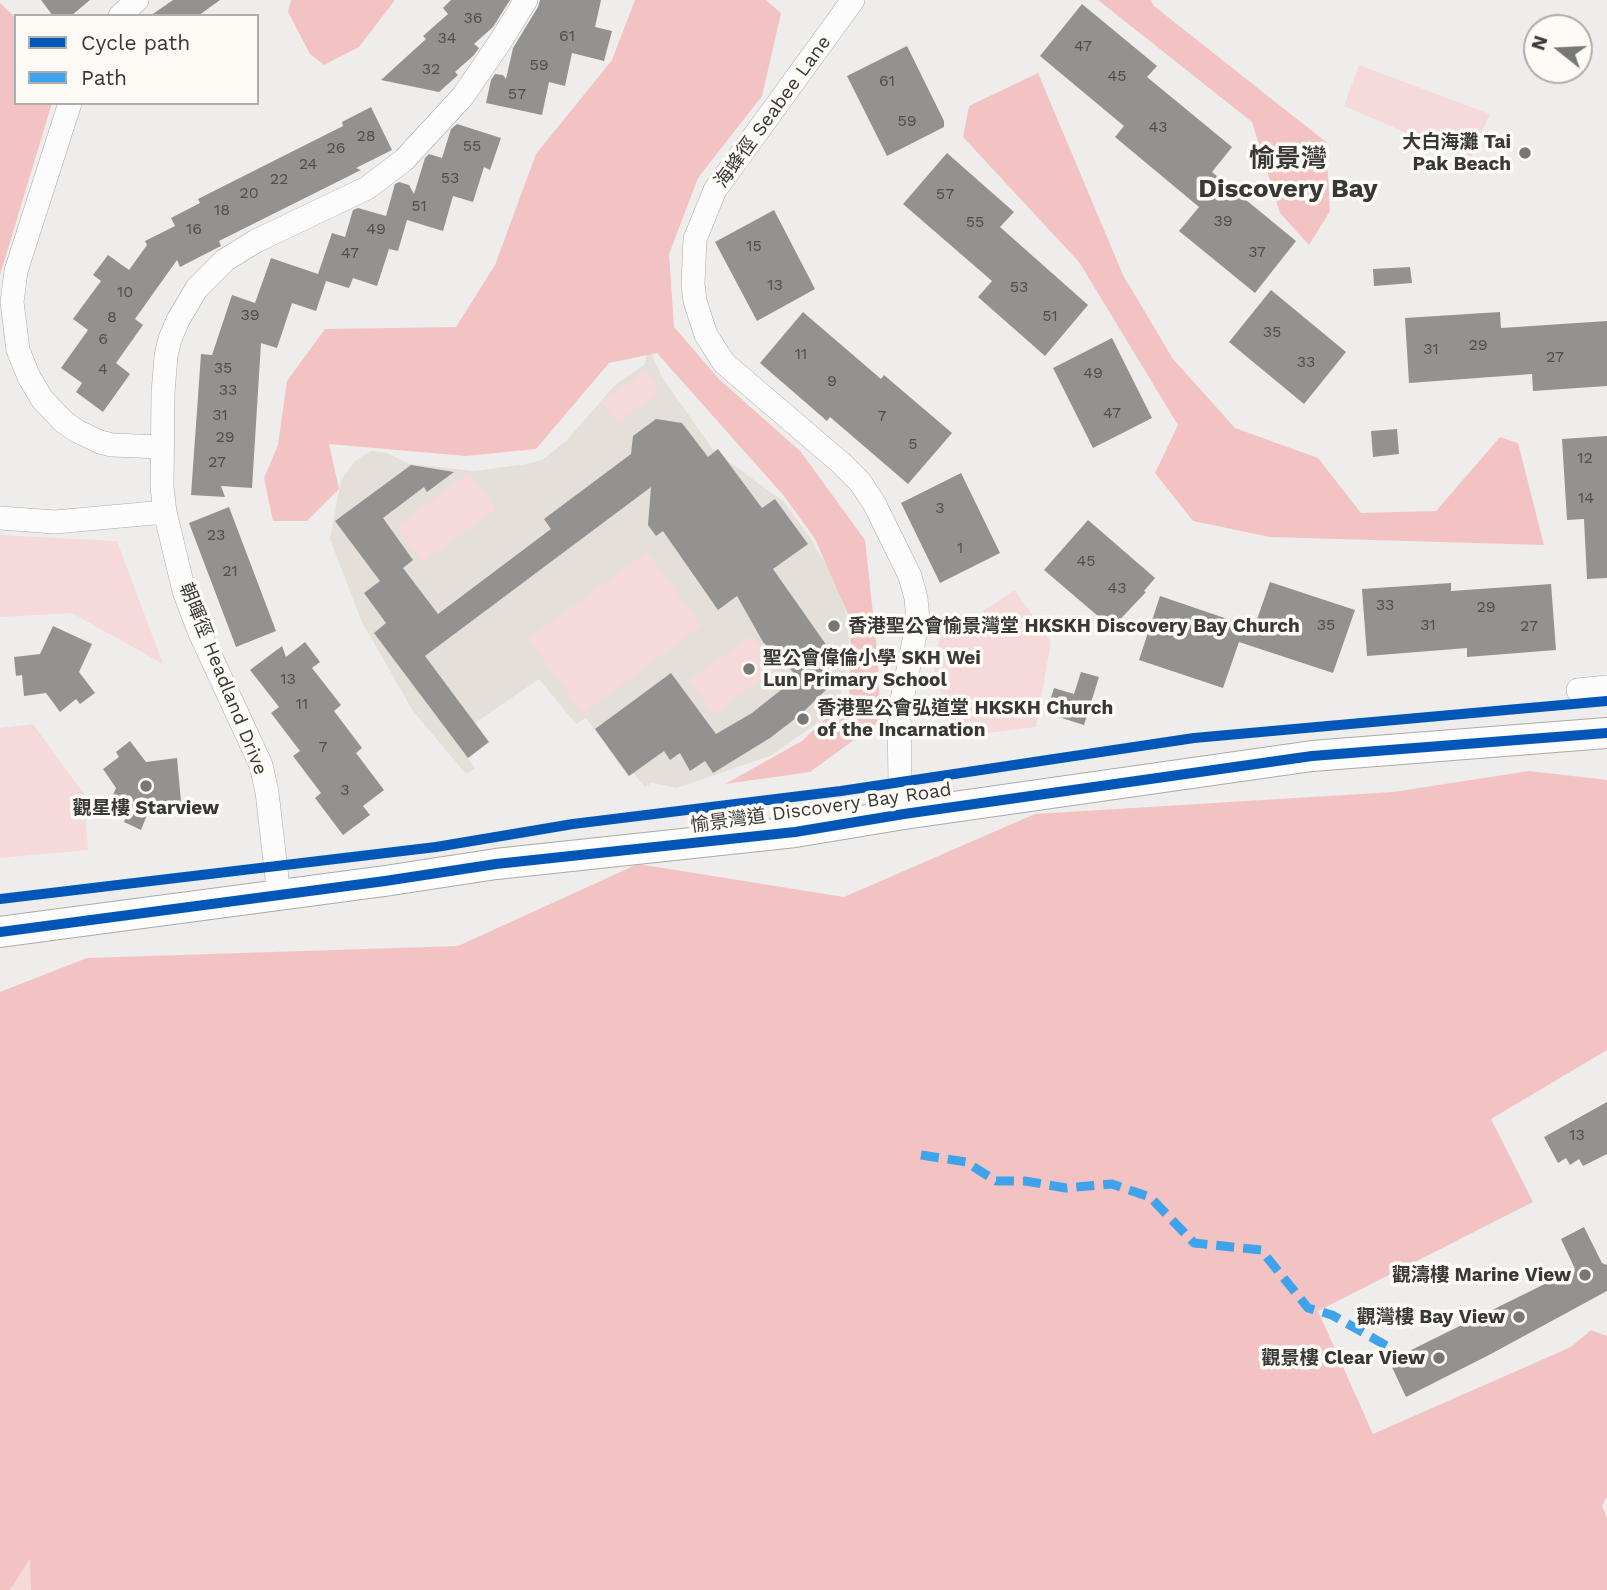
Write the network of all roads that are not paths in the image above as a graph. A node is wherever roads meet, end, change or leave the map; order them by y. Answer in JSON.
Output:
{"nodes":[{"id":1,"x":137,"y":0,"type":"edge"},
{"id":2,"x":526,"y":0,"type":"edge"},
{"id":3,"x":853,"y":0,"type":"edge"},
{"id":4,"x":122,"y":14,"type":"edge"},
{"id":5,"x":69,"y":105,"type":"edge"},
{"id":6,"x":162,"y":447,"type":"junction"},
{"id":7,"x":165,"y":512,"type":"junction"},
{"id":8,"x":0,"y":518,"type":"edge"},
{"id":9,"x":1607,"y":687,"type":"edge"},
{"id":10,"x":1578,"y":691,"type":"dead end"},
{"id":11,"x":1607,"y":733,"type":"edge"},
{"id":12,"x":904,"y":814,"type":"junction"},
{"id":13,"x":279,"y":896,"type":"junction"},
{"id":14,"x":0,"y":932,"type":"edge"}],
"edges":[{"from":1,"to":4,"type":"street"},
{"from":2,"to":6,"type":"street","name":"朝暉徑 Headland Drive"},
{"from":3,"to":12,"type":"street","name":"海蜂徑 Seabee Lane"},
{"from":5,"to":6,"type":"street"},
{"from":6,"to":7,"type":"street","name":"朝暉徑 Headland Drive"},
{"from":7,"to":8,"type":"street"},
{"from":7,"to":13,"type":"street","name":"朝暉徑 Headland Drive"},
{"from":9,"to":10,"type":"street"},
{"from":11,"to":12,"type":"street","name":"愉景灣道 Discovery Bay Road"},
{"from":12,"to":13,"type":"street","name":"愉景灣道 Discovery Bay Road"},
{"from":13,"to":14,"type":"street","name":"愉景灣道 Discovery Bay Road"}]}
